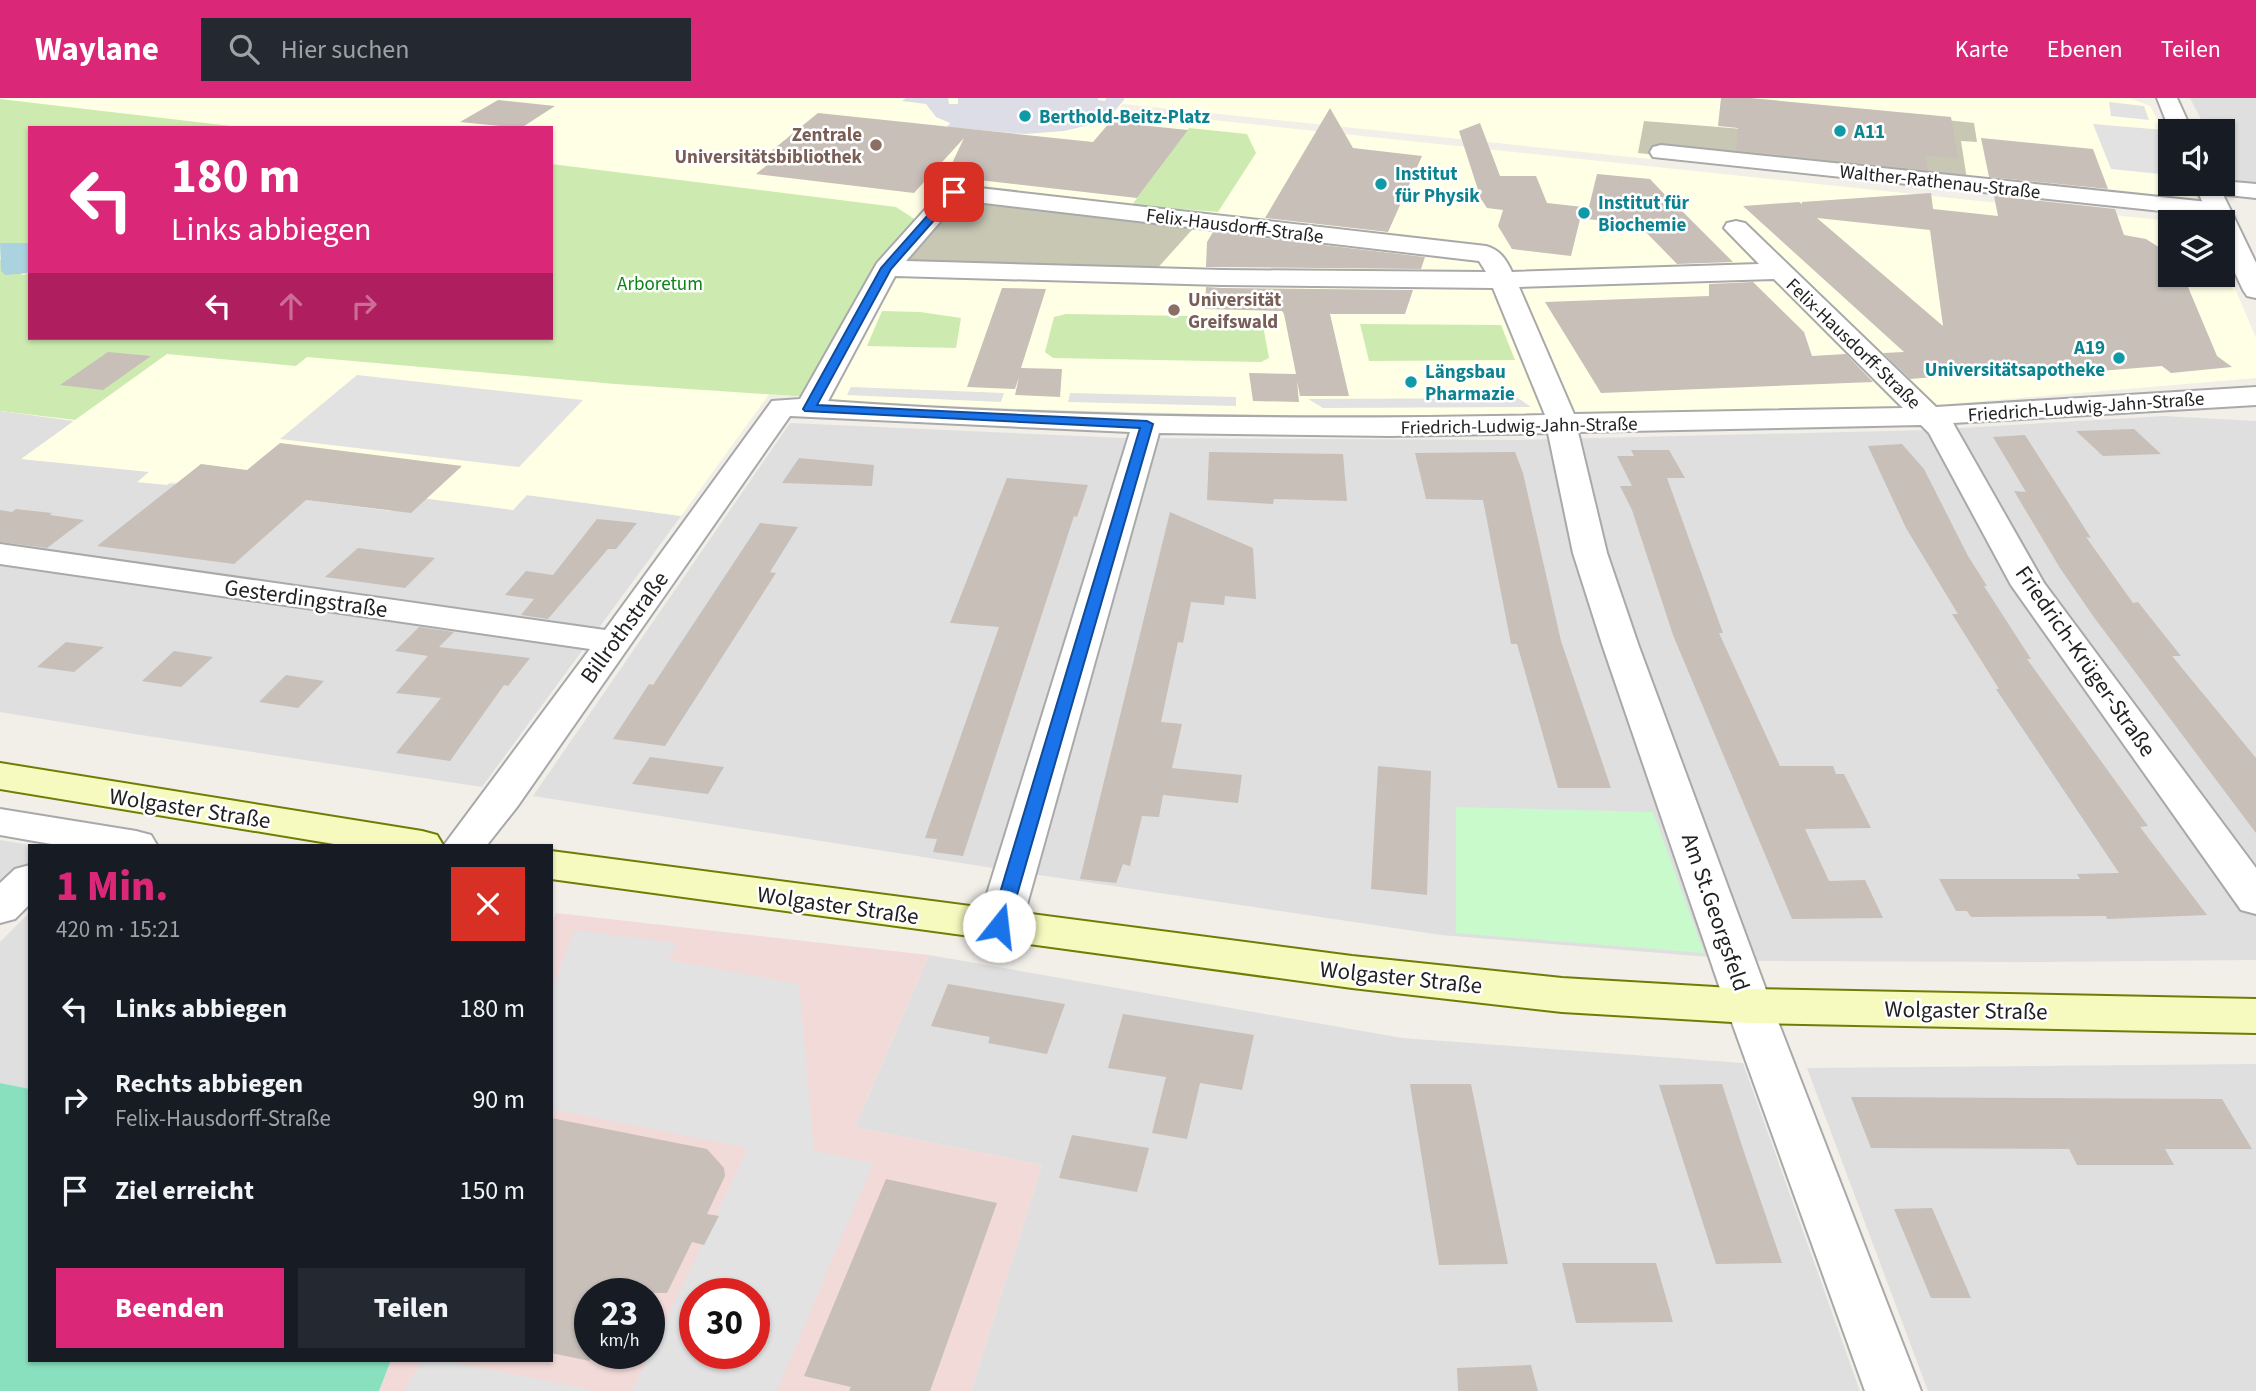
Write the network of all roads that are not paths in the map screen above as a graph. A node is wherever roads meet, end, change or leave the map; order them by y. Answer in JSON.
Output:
{"nodes":[{"id":1,"x":2167,"y":98,"type":"edge"},
{"id":2,"x":2176,"y":119,"type":"edge"},
{"id":3,"x":1661,"y":152,"type":"dead end"},
{"id":4,"x":2235,"y":188,"type":"edge"},
{"id":5,"x":2256,"y":191,"type":"edge"},
{"id":6,"x":2212,"y":196,"type":"edge"},
{"id":7,"x":2218,"y":210,"type":"joint"},
{"id":8,"x":1736,"y":228,"type":"dead end"},
{"id":9,"x":2235,"y":238,"type":"edge"},
{"id":10,"x":2249,"y":261,"type":"edge"},
{"id":11,"x":886,"y":268,"type":"junction"},
{"id":12,"x":1780,"y":271,"type":"junction"},
{"id":13,"x":1504,"y":279,"type":"junction"},
{"id":14,"x":2256,"y":290,"type":"edge"},
{"id":15,"x":2256,"y":396,"type":"edge"},
{"id":16,"x":796,"y":408,"type":"junction"},
{"id":17,"x":1928,"y":416,"type":"junction"},
{"id":18,"x":1147,"y":424,"type":"junction"},
{"id":19,"x":1563,"y":425,"type":"junction"},
{"id":20,"x":0,"y":554,"type":"edge"},
{"id":21,"x":613,"y":642,"type":"junction"},
{"id":22,"x":0,"y":776,"type":"edge"},
{"id":23,"x":113,"y":796,"type":"junction"},
{"id":24,"x":0,"y":822,"type":"edge"},
{"id":25,"x":71,"y":840,"type":"edge"},
{"id":26,"x":123,"y":844,"type":"edge"},
{"id":27,"x":416,"y":844,"type":"edge"},
{"id":28,"x":467,"y":844,"type":"edge"},
{"id":29,"x":553,"y":864,"type":"edge"},
{"id":30,"x":28,"y":881,"type":"edge"},
{"id":31,"x":2256,"y":899,"type":"edge"},
{"id":32,"x":0,"y":908,"type":"edge"},
{"id":33,"x":999,"y":926,"type":"junction"},
{"id":34,"x":1749,"y":1006,"type":"junction"},
{"id":35,"x":2256,"y":1016,"type":"edge"},
{"id":36,"x":1893,"y":1391,"type":"edge"}],
"edges":[{"from":1,"to":2,"type":"street"},
{"from":3,"to":7,"type":"street","name":"Walther-Rathenau-Straße"},
{"from":4,"to":5,"type":"street"},
{"from":6,"to":7,"type":"street"},
{"from":8,"to":12,"type":"street","name":"Felix-Hausdorff-Straße"},
{"from":9,"to":10,"type":"street"},
{"from":10,"to":14,"type":"street"},
{"from":11,"to":13,"type":"street","name":"Felix-Hausdorff-Straße"},
{"from":11,"to":13,"type":"street","name":"Felix-Hausdorff-Straße"},
{"from":11,"to":16,"type":"street","name":"Felix-Hausdorff-Straße"},
{"from":12,"to":13,"type":"street","name":"Felix-Hausdorff-Straße"},
{"from":12,"to":17,"type":"street","name":"Felix-Hausdorff-Straße"},
{"from":13,"to":19,"type":"street","name":"Felix-Hausdorff-Straße"},
{"from":15,"to":17,"type":"street","name":"Friedrich-Ludwig-Jahn-Straße"},
{"from":16,"to":18,"type":"street","name":"Friedrich-Ludwig-Jahn-Straße"},
{"from":16,"to":21,"type":"street","name":"Billrothstraße"},
{"from":17,"to":19,"type":"street","name":"Friedrich-Ludwig-Jahn-Straße"},
{"from":17,"to":31,"type":"street","name":"Friedrich-Krüger-Straße"},
{"from":18,"to":19,"type":"street","name":"Friedrich-Ludwig-Jahn-Straße"},
{"from":18,"to":33,"type":"street"},
{"from":19,"to":34,"type":"street","name":"Am St.Georgsfeld"},
{"from":20,"to":21,"type":"street","name":"Gesterdingstraße"},
{"from":21,"to":28,"type":"street","name":"Billrothstraße"},
{"from":22,"to":23,"type":"main road","name":"Wolgaster Straße"},
{"from":23,"to":25,"type":"street"},
{"from":23,"to":27,"type":"main road","name":"Wolgaster Straße"},
{"from":24,"to":25,"type":"street","name":"Wolgaster Straße"},
{"from":25,"to":26,"type":"street","name":"Wolgaster Straße"},
{"from":29,"to":33,"type":"main road","name":"Wolgaster Straße"},
{"from":30,"to":32,"type":"street"},
{"from":33,"to":34,"type":"main road","name":"Wolgaster Straße"},
{"from":34,"to":35,"type":"main road","name":"Wolgaster Straße"},
{"from":34,"to":36,"type":"street","name":"Am St.Georgsfeld"}]}
